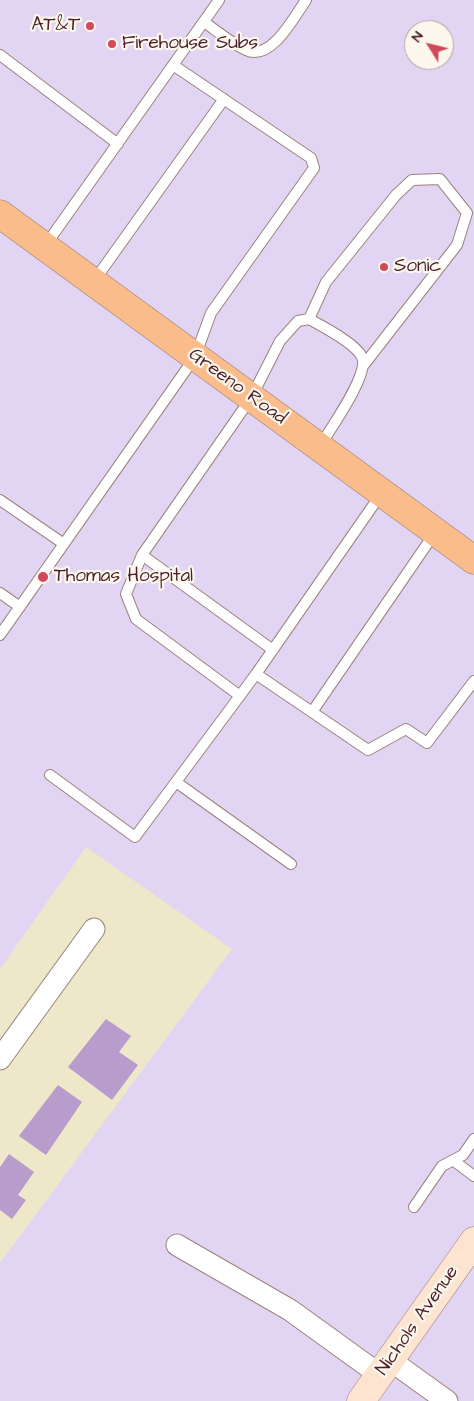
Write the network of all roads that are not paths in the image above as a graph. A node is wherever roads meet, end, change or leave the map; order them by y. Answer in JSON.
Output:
{"nodes":[{"id":1,"x":220,"y":0,"type":"edge"},
{"id":2,"x":306,"y":0,"type":"edge"},
{"id":3,"x":204,"y":22,"type":"junction"},
{"id":4,"x":0,"y":55,"type":"edge"},
{"id":5,"x":173,"y":65,"type":"junction"},
{"id":6,"x":224,"y":99,"type":"junction"},
{"id":7,"x":118,"y":144,"type":"junction"},
{"id":8,"x":0,"y":214,"type":"edge"},
{"id":9,"x":44,"y":246,"type":"junction"},
{"id":10,"x":93,"y":282,"type":"junction"},
{"id":11,"x":309,"y":319,"type":"junction"},
{"id":12,"x":195,"y":357,"type":"junction"},
{"id":13,"x":363,"y":366,"type":"junction"},
{"id":14,"x":252,"y":398,"type":"junction"},
{"id":15,"x":319,"y":447,"type":"junction"},
{"id":16,"x":382,"y":493,"type":"junction"},
{"id":17,"x":0,"y":500,"type":"edge"},
{"id":18,"x":436,"y":532,"type":"junction"},
{"id":19,"x":64,"y":544,"type":"junction"},
{"id":20,"x":142,"y":555,"type":"junction"},
{"id":21,"x":474,"y":560,"type":"edge"},
{"id":22,"x":0,"y":593,"type":"edge"},
{"id":23,"x":20,"y":607,"type":"junction"},
{"id":24,"x":0,"y":636,"type":"edge"},
{"id":25,"x":273,"y":650,"type":"junction"},
{"id":26,"x":256,"y":674,"type":"junction"},
{"id":27,"x":474,"y":682,"type":"edge"},
{"id":28,"x":240,"y":696,"type":"junction"},
{"id":29,"x":312,"y":712,"type":"junction"},
{"id":30,"x":50,"y":775,"type":"dead end"},
{"id":31,"x":176,"y":782,"type":"junction"},
{"id":32,"x":291,"y":864,"type":"dead end"},
{"id":33,"x":94,"y":929,"type":"dead end"},
{"id":34,"x":0,"y":1059,"type":"edge"},
{"id":35,"x":474,"y":1139,"type":"edge"},
{"id":36,"x":454,"y":1161,"type":"junction"},
{"id":37,"x":474,"y":1176,"type":"edge"},
{"id":38,"x":414,"y":1207,"type":"dead end"},
{"id":39,"x":474,"y":1241,"type":"edge"},
{"id":40,"x":177,"y":1245,"type":"dead end"},
{"id":41,"x":385,"y":1368,"type":"junction"},
{"id":42,"x":362,"y":1401,"type":"edge"},
{"id":43,"x":447,"y":1401,"type":"edge"}],
"edges":[{"from":1,"to":3,"type":"lane"},
{"from":2,"to":3,"type":"lane"},
{"from":3,"to":5,"type":"lane"},
{"from":4,"to":7,"type":"lane"},
{"from":5,"to":6,"type":"lane"},
{"from":5,"to":7,"type":"lane"},
{"from":6,"to":10,"type":"lane"},
{"from":6,"to":12,"type":"lane"},
{"from":7,"to":9,"type":"lane"},
{"from":8,"to":9,"type":"main road","name":"Greeno Road"},
{"from":9,"to":10,"type":"main road","name":"Greeno Road"},
{"from":10,"to":12,"type":"main road","name":"Greeno Road"},
{"from":11,"to":13,"type":"lane"},
{"from":11,"to":13,"type":"lane"},
{"from":11,"to":14,"type":"lane"},
{"from":12,"to":14,"type":"main road","name":"Greeno Road"},
{"from":12,"to":19,"type":"lane"},
{"from":13,"to":15,"type":"lane"},
{"from":14,"to":15,"type":"main road","name":"Greeno Road"},
{"from":14,"to":20,"type":"lane"},
{"from":15,"to":16,"type":"main road","name":"Greeno Road"},
{"from":16,"to":18,"type":"main road","name":"Greeno Road"},
{"from":16,"to":25,"type":"lane"},
{"from":17,"to":19,"type":"lane"},
{"from":18,"to":21,"type":"main road","name":"Greeno Road"},
{"from":18,"to":29,"type":"lane"},
{"from":19,"to":23,"type":"lane"},
{"from":20,"to":25,"type":"lane"},
{"from":20,"to":28,"type":"lane"},
{"from":22,"to":23,"type":"lane"},
{"from":23,"to":24,"type":"lane"},
{"from":25,"to":26,"type":"lane"},
{"from":26,"to":28,"type":"lane"},
{"from":26,"to":29,"type":"lane"},
{"from":27,"to":29,"type":"lane"},
{"from":28,"to":31,"type":"lane"},
{"from":30,"to":31,"type":"lane"},
{"from":31,"to":32,"type":"lane"},
{"from":33,"to":34,"type":"street"},
{"from":35,"to":36,"type":"lane"},
{"from":36,"to":37,"type":"lane"},
{"from":36,"to":38,"type":"lane"},
{"from":39,"to":41,"type":"street","name":"Nichols Avenue"},
{"from":40,"to":41,"type":"street"},
{"from":41,"to":42,"type":"street","name":"Nichols Avenue"},
{"from":41,"to":43,"type":"street"}]}
